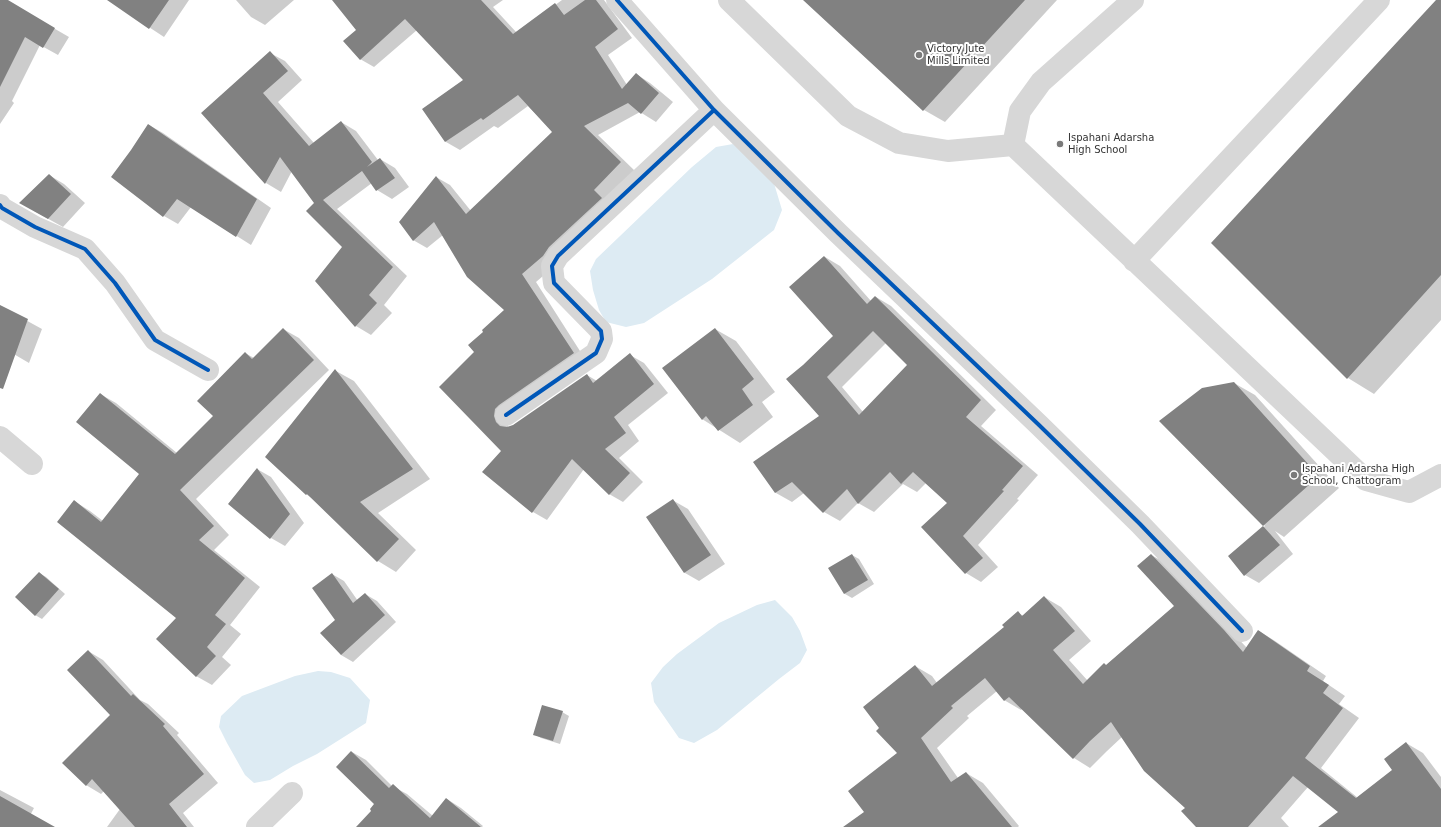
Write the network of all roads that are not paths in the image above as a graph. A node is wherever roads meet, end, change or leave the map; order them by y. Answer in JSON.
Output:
{"nodes":[{"id":1,"x":617,"y":0,"type":"edge"},
{"id":2,"x":729,"y":0,"type":"edge"},
{"id":3,"x":1133,"y":0,"type":"edge"},
{"id":4,"x":1378,"y":0,"type":"edge"},
{"id":5,"x":714,"y":110,"type":"junction"},
{"id":6,"x":1013,"y":145,"type":"junction"},
{"id":7,"x":1,"y":210,"type":"edge"},
{"id":8,"x":1134,"y":261,"type":"junction"},
{"id":9,"x":208,"y":370,"type":"dead end"},
{"id":10,"x":506,"y":416,"type":"dead end"},
{"id":11,"x":0,"y":437,"type":"edge"},
{"id":12,"x":32,"y":464,"type":"dead end"},
{"id":13,"x":1441,"y":475,"type":"edge"},
{"id":14,"x":1242,"y":631,"type":"dead end"},
{"id":15,"x":292,"y":792,"type":"dead end"},
{"id":16,"x":257,"y":827,"type":"edge"}],
"edges":[{"from":1,"to":5,"type":"street"},
{"from":2,"to":6,"type":"street"},
{"from":3,"to":6,"type":"street"},
{"from":4,"to":8,"type":"street"},
{"from":5,"to":10,"type":"street"},
{"from":5,"to":14,"type":"street"},
{"from":6,"to":8,"type":"street"},
{"from":7,"to":9,"type":"street"},
{"from":8,"to":13,"type":"street"},
{"from":11,"to":12,"type":"street"},
{"from":15,"to":16,"type":"street"}]}
